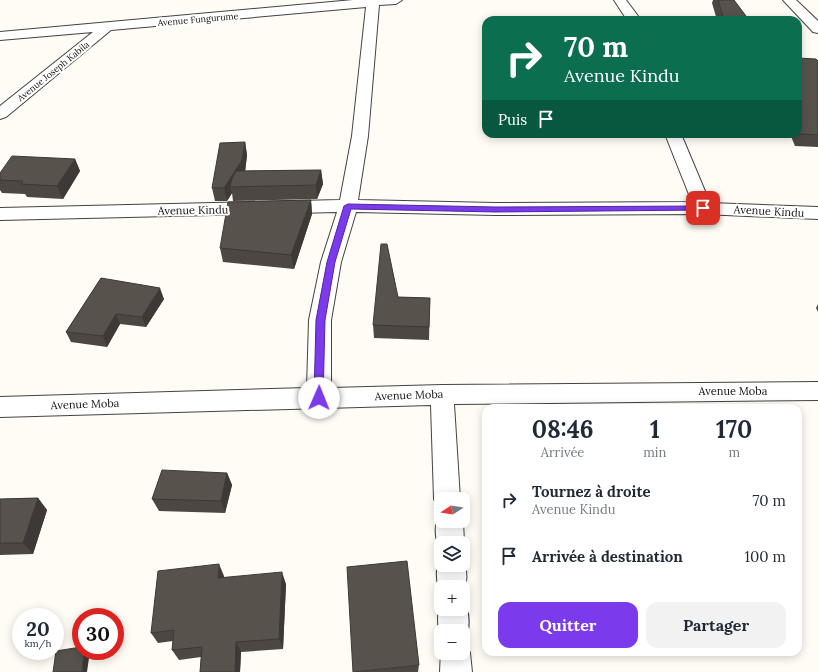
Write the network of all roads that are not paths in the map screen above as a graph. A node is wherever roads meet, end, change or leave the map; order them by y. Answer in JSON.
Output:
{"nodes":[{"id":1,"x":396,"y":0,"type":"edge"},
{"id":2,"x":620,"y":0,"type":"edge"},
{"id":3,"x":789,"y":0,"type":"edge"},
{"id":4,"x":373,"y":2,"type":"junction"},
{"id":5,"x":631,"y":16,"type":"edge"},
{"id":6,"x":106,"y":28,"type":"junction"},
{"id":7,"x":818,"y":29,"type":"edge"},
{"id":8,"x":0,"y":36,"type":"edge"},
{"id":9,"x":0,"y":114,"type":"edge"},
{"id":10,"x":675,"y":138,"type":"edge"},
{"id":11,"x":348,"y":206,"type":"junction"},
{"id":12,"x":703,"y":208,"type":"junction"},
{"id":13,"x":818,"y":213,"type":"edge"},
{"id":14,"x":0,"y":214,"type":"edge"},
{"id":15,"x":818,"y":391,"type":"edge"},
{"id":16,"x":442,"y":394,"type":"junction"},
{"id":17,"x":319,"y":398,"type":"junction"},
{"id":18,"x":0,"y":407,"type":"edge"},
{"id":19,"x":448,"y":492,"type":"edge"},
{"id":20,"x":455,"y":660,"type":"edge"},
{"id":21,"x":456,"y":672,"type":"edge"}],
"edges":[{"from":1,"to":4,"type":"street","name":"Avenue Fungurume"},
{"from":2,"to":5,"type":"street"},
{"from":3,"to":7,"type":"street"},
{"from":4,"to":6,"type":"street","name":"Avenue Fungurume"},
{"from":4,"to":11,"type":"street"},
{"from":6,"to":8,"type":"street","name":"Avenue Fungurume"},
{"from":6,"to":9,"type":"street","name":"Avenue Joseph Kabila"},
{"from":10,"to":12,"type":"street"},
{"from":11,"to":12,"type":"street","name":"Avenue Kindu"},
{"from":11,"to":14,"type":"street","name":"Avenue Kindu"},
{"from":11,"to":17,"type":"street"},
{"from":12,"to":13,"type":"street","name":"Avenue Kindu"},
{"from":15,"to":16,"type":"street","name":"Avenue Moba"},
{"from":16,"to":17,"type":"street","name":"Avenue Moba"},
{"from":16,"to":19,"type":"street"},
{"from":17,"to":18,"type":"street","name":"Avenue Moba"},
{"from":20,"to":21,"type":"street"}]}
